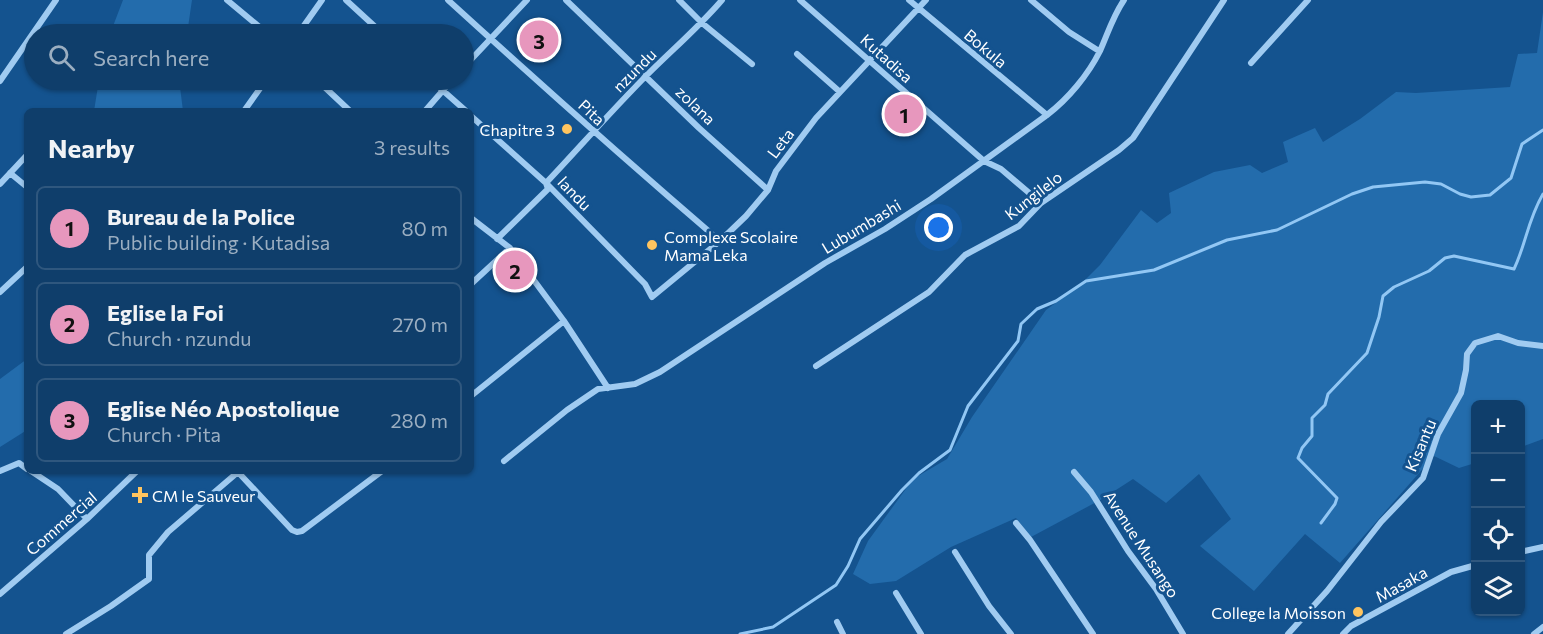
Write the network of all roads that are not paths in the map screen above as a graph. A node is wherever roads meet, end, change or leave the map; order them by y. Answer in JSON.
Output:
{"nodes":[{"id":1,"x":56,"y":0,"type":"edge"},
{"id":2,"x":228,"y":0,"type":"edge"},
{"id":3,"x":322,"y":0,"type":"edge"},
{"id":4,"x":346,"y":0,"type":"edge"},
{"id":5,"x":448,"y":0,"type":"edge"},
{"id":6,"x":527,"y":0,"type":"edge"},
{"id":7,"x":566,"y":0,"type":"edge"},
{"id":8,"x":678,"y":0,"type":"edge"},
{"id":9,"x":722,"y":0,"type":"edge"},
{"id":10,"x":800,"y":0,"type":"edge"},
{"id":11,"x":909,"y":0,"type":"edge"},
{"id":12,"x":926,"y":0,"type":"edge"},
{"id":13,"x":1030,"y":0,"type":"edge"},
{"id":14,"x":1124,"y":0,"type":"edge"},
{"id":15,"x":1224,"y":0,"type":"edge"},
{"id":16,"x":1308,"y":0,"type":"edge"},
{"id":17,"x":918,"y":9,"type":"junction"},
{"id":18,"x":702,"y":23,"type":"junction"},
{"id":19,"x":39,"y":24,"type":"edge"},
{"id":20,"x":256,"y":24,"type":"edge"},
{"id":21,"x":305,"y":24,"type":"edge"},
{"id":22,"x":372,"y":24,"type":"edge"},
{"id":23,"x":474,"y":24,"type":"edge"},
{"id":24,"x":474,"y":24,"type":"edge"},
{"id":25,"x":490,"y":39,"type":"junction"},
{"id":26,"x":24,"y":46,"type":"edge"},
{"id":27,"x":1100,"y":51,"type":"junction"},
{"id":28,"x":797,"y":54,"type":"dead end"},
{"id":29,"x":474,"y":56,"type":"edge"},
{"id":30,"x":869,"y":61,"type":"junction"},
{"id":31,"x":1251,"y":63,"type":"dead end"},
{"id":32,"x":752,"y":64,"type":"dead end"},
{"id":33,"x":646,"y":75,"type":"junction"},
{"id":34,"x":0,"y":81,"type":"edge"},
{"id":35,"x":259,"y":90,"type":"edge"},
{"id":36,"x":328,"y":90,"type":"edge"},
{"id":37,"x":442,"y":90,"type":"joint"},
{"id":38,"x":840,"y":92,"type":"junction"},
{"id":39,"x":246,"y":108,"type":"edge"},
{"id":40,"x":347,"y":108,"type":"edge"},
{"id":41,"x":427,"y":108,"type":"edge"},
{"id":42,"x":463,"y":108,"type":"edge"},
{"id":43,"x":1047,"y":115,"type":"junction"},
{"id":44,"x":474,"y":119,"type":"edge"},
{"id":45,"x":593,"y":132,"type":"junction"},
{"id":46,"x":24,"y":158,"type":"edge"},
{"id":47,"x":984,"y":161,"type":"junction"},
{"id":48,"x":10,"y":173,"type":"junction"},
{"id":49,"x":546,"y":183,"type":"junction"},
{"id":50,"x":0,"y":184,"type":"edge"},
{"id":51,"x":24,"y":185,"type":"edge"},
{"id":52,"x":768,"y":190,"type":"junction"},
{"id":53,"x":1041,"y":203,"type":"junction"},
{"id":54,"x":474,"y":221,"type":"edge"},
{"id":55,"x":496,"y":239,"type":"junction"},
{"id":56,"x":720,"y":241,"type":"junction"},
{"id":57,"x":510,"y":248,"type":"junction"},
{"id":58,"x":24,"y":270,"type":"edge"},
{"id":59,"x":474,"y":281,"type":"edge"},
{"id":60,"x":0,"y":292,"type":"edge"},
{"id":61,"x":652,"y":297,"type":"joint"},
{"id":62,"x":564,"y":321,"type":"junction"},
{"id":63,"x":1543,"y":346,"type":"edge"},
{"id":64,"x":816,"y":366,"type":"dead end"},
{"id":65,"x":608,"y":388,"type":"junction"},
{"id":66,"x":474,"y":394,"type":"edge"},
{"id":67,"x":504,"y":460,"type":"dead end"},
{"id":68,"x":24,"y":467,"type":"edge"},
{"id":69,"x":0,"y":471,"type":"edge"},
{"id":70,"x":1074,"y":472,"type":"dead end"},
{"id":71,"x":35,"y":474,"type":"edge"},
{"id":72,"x":134,"y":474,"type":"edge"},
{"id":73,"x":236,"y":474,"type":"edge"},
{"id":74,"x":240,"y":474,"type":"edge"},
{"id":75,"x":378,"y":474,"type":"edge"},
{"id":76,"x":87,"y":519,"type":"junction"},
{"id":77,"x":1016,"y":523,"type":"dead end"},
{"id":78,"x":1543,"y":547,"type":"edge"},
{"id":79,"x":1525,"y":551,"type":"edge"},
{"id":80,"x":955,"y":552,"type":"dead end"},
{"id":81,"x":1471,"y":566,"type":"edge"},
{"id":82,"x":896,"y":592,"type":"dead end"},
{"id":83,"x":0,"y":594,"type":"edge"},
{"id":84,"x":837,"y":622,"type":"dead end"},
{"id":85,"x":1543,"y":627,"type":"edge"},
{"id":86,"x":66,"y":634,"type":"edge"},
{"id":87,"x":843,"y":634,"type":"edge"},
{"id":88,"x":921,"y":634,"type":"edge"},
{"id":89,"x":1011,"y":634,"type":"edge"},
{"id":90,"x":1093,"y":634,"type":"edge"},
{"id":91,"x":1182,"y":634,"type":"edge"},
{"id":92,"x":1288,"y":634,"type":"edge"},
{"id":93,"x":1343,"y":634,"type":"edge"},
{"id":94,"x":1533,"y":634,"type":"edge"}],
"edges":[{"from":1,"to":19,"type":"street"},
{"from":2,"to":20,"type":"street"},
{"from":3,"to":21,"type":"street"},
{"from":4,"to":22,"type":"street"},
{"from":5,"to":23,"type":"street","name":"Pita"},
{"from":6,"to":25,"type":"street"},
{"from":7,"to":33,"type":"street","name":"zolana"},
{"from":8,"to":18,"type":"street"},
{"from":9,"to":18,"type":"street","name":"nzundu"},
{"from":10,"to":30,"type":"street","name":"Kutadisa"},
{"from":11,"to":17,"type":"street","name":"Bokula"},
{"from":12,"to":17,"type":"street","name":"Leta"},
{"from":13,"to":27,"type":"street"},
{"from":14,"to":27,"type":"street","name":"Lubumbashi"},
{"from":15,"to":53,"type":"street","name":"Kungilelo"},
{"from":16,"to":31,"type":"street"},
{"from":17,"to":30,"type":"street","name":"Leta"},
{"from":17,"to":43,"type":"street","name":"Bokula"},
{"from":18,"to":32,"type":"street"},
{"from":18,"to":33,"type":"street","name":"nzundu"},
{"from":24,"to":25,"type":"street","name":"Pita"},
{"from":25,"to":29,"type":"street"},
{"from":25,"to":45,"type":"street","name":"Pita"},
{"from":26,"to":34,"type":"street"},
{"from":27,"to":43,"type":"street","name":"Lubumbashi"},
{"from":28,"to":38,"type":"street"},
{"from":30,"to":38,"type":"street","name":"Leta"},
{"from":30,"to":47,"type":"street","name":"Kutadisa"},
{"from":33,"to":45,"type":"street","name":"nzundu"},
{"from":33,"to":52,"type":"street","name":"zolana"},
{"from":35,"to":39,"type":"street"},
{"from":36,"to":40,"type":"street"},
{"from":37,"to":41,"type":"street"},
{"from":37,"to":42,"type":"street"},
{"from":38,"to":52,"type":"street","name":"Leta"},
{"from":43,"to":47,"type":"street","name":"Lubumbashi"},
{"from":44,"to":49,"type":"street","name":"landu"},
{"from":45,"to":49,"type":"street","name":"nzundu"},
{"from":45,"to":56,"type":"street","name":"Pita"},
{"from":46,"to":48,"type":"street"},
{"from":47,"to":53,"type":"street","name":"Kutadisa"},
{"from":47,"to":65,"type":"street","name":"Lubumbashi"},
{"from":48,"to":50,"type":"street"},
{"from":48,"to":51,"type":"street"},
{"from":49,"to":55,"type":"street","name":"nzundu"},
{"from":49,"to":61,"type":"street","name":"landu"},
{"from":52,"to":56,"type":"street","name":"Leta"},
{"from":53,"to":64,"type":"street","name":"Kungilelo"},
{"from":54,"to":55,"type":"street"},
{"from":55,"to":57,"type":"street"},
{"from":56,"to":61,"type":"street","name":"Leta"},
{"from":57,"to":59,"type":"street"},
{"from":57,"to":62,"type":"street"},
{"from":58,"to":60,"type":"street"},
{"from":62,"to":65,"type":"street"},
{"from":62,"to":66,"type":"street"},
{"from":63,"to":92,"type":"street","name":"Kisantu"},
{"from":65,"to":67,"type":"street","name":"Lubumbashi"},
{"from":68,"to":69,"type":"street"},
{"from":70,"to":91,"type":"street","name":"Avenue Musango"},
{"from":71,"to":76,"type":"street"},
{"from":72,"to":76,"type":"street","name":"Commercial"},
{"from":73,"to":86,"type":"street"},
{"from":74,"to":75,"type":"street"},
{"from":76,"to":83,"type":"street","name":"Commercial"},
{"from":77,"to":90,"type":"street"},
{"from":78,"to":79,"type":"street"},
{"from":80,"to":89,"type":"street"},
{"from":81,"to":93,"type":"street","name":"Masaka"},
{"from":82,"to":88,"type":"street"},
{"from":84,"to":87,"type":"street"},
{"from":85,"to":94,"type":"street"}]}
